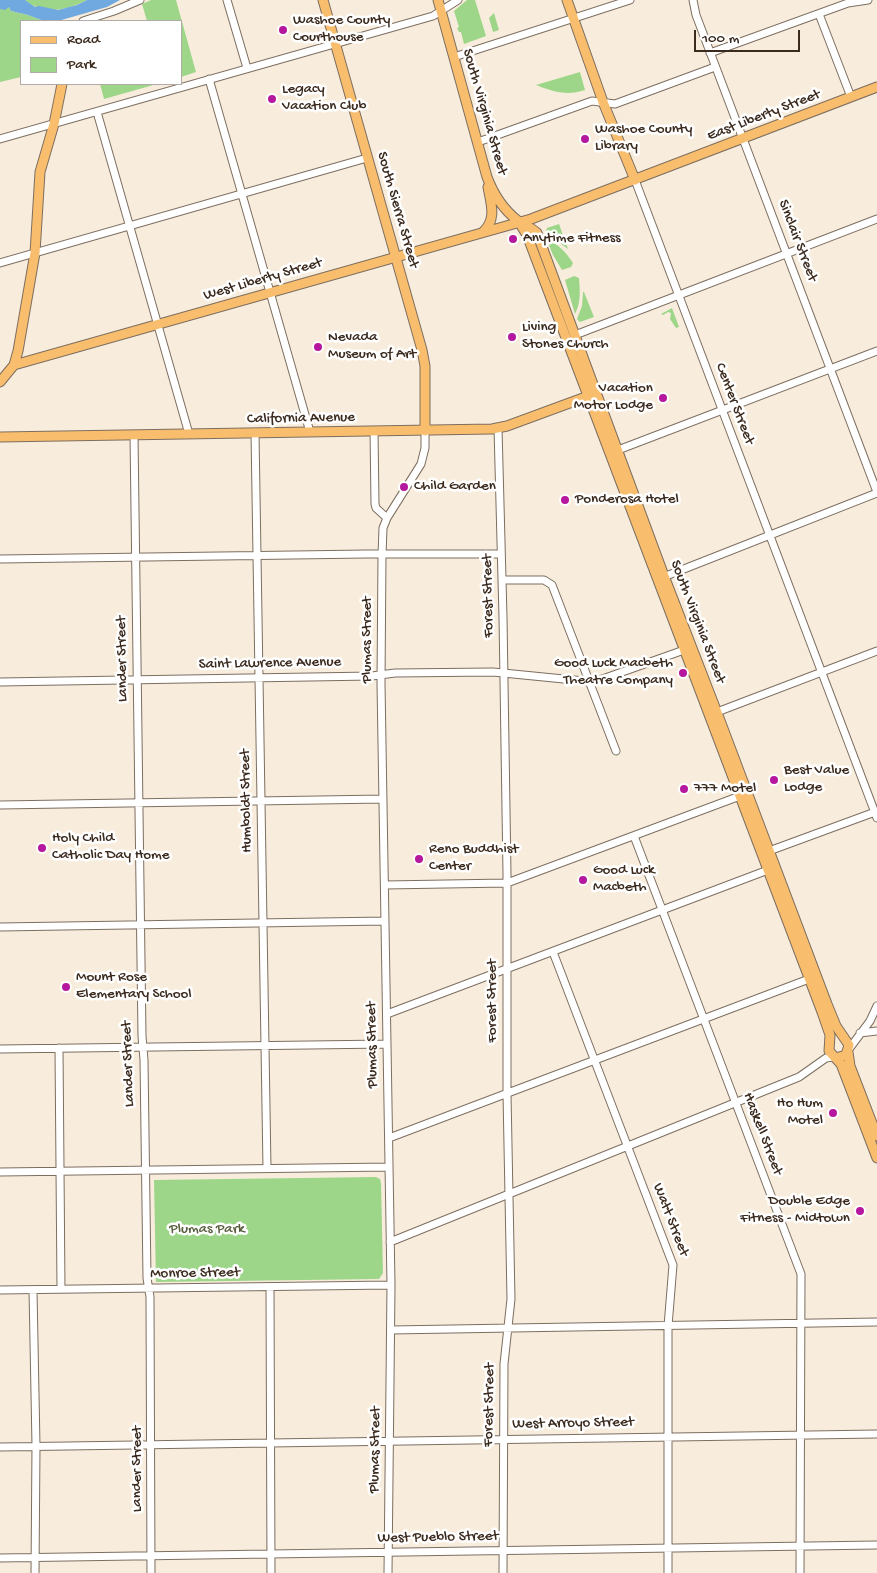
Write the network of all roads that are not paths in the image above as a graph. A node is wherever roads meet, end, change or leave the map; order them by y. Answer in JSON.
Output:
{"nodes":[{"id":1,"x":140,"y":0,"type":"edge"},
{"id":2,"x":227,"y":0,"type":"edge"},
{"id":3,"x":323,"y":0,"type":"edge"},
{"id":4,"x":438,"y":0,"type":"edge"},
{"id":5,"x":458,"y":0,"type":"edge"},
{"id":6,"x":567,"y":0,"type":"edge"},
{"id":7,"x":630,"y":0,"type":"edge"},
{"id":8,"x":693,"y":0,"type":"edge"},
{"id":9,"x":868,"y":0,"type":"edge"},
{"id":10,"x":440,"y":11,"type":"junction"},
{"id":11,"x":819,"y":14,"type":"junction"},
{"id":12,"x":573,"y":19,"type":"junction"},
{"id":13,"x":86,"y":20,"type":"edge"},
{"id":14,"x":335,"y":43,"type":"junction"},
{"id":15,"x":710,"y":54,"type":"junction"},
{"id":16,"x":454,"y":57,"type":"junction"},
{"id":17,"x":247,"y":68,"type":"junction"},
{"id":18,"x":716,"y":68,"type":"junction"},
{"id":19,"x":209,"y":79,"type":"junction"},
{"id":20,"x":62,"y":85,"type":"edge"},
{"id":21,"x":877,"y":87,"type":"edge"},
{"id":22,"x":851,"y":97,"type":"junction"},
{"id":23,"x":603,"y":102,"type":"junction"},
{"id":24,"x":98,"y":112,"type":"junction"},
{"id":25,"x":54,"y":124,"type":"junction"},
{"id":26,"x":0,"y":139,"type":"edge"},
{"id":27,"x":743,"y":139,"type":"junction"},
{"id":28,"x":478,"y":142,"type":"junction"},
{"id":29,"x":368,"y":158,"type":"junction"},
{"id":30,"x":487,"y":177,"type":"junction"},
{"id":31,"x":635,"y":180,"type":"junction"},
{"id":32,"x":241,"y":194,"type":"junction"},
{"id":33,"x":877,"y":219,"type":"edge"},
{"id":34,"x":519,"y":222,"type":"junction"},
{"id":35,"x":130,"y":226,"type":"junction"},
{"id":36,"x":483,"y":232,"type":"junction"},
{"id":37,"x":36,"y":253,"type":"junction"},
{"id":38,"x":786,"y":254,"type":"junction"},
{"id":39,"x":396,"y":257,"type":"junction"},
{"id":40,"x":0,"y":263,"type":"edge"},
{"id":41,"x":269,"y":293,"type":"junction"},
{"id":42,"x":679,"y":297,"type":"junction"},
{"id":43,"x":552,"y":300,"type":"junction"},
{"id":44,"x":157,"y":324,"type":"junction"},
{"id":45,"x":575,"y":335,"type":"junction"},
{"id":46,"x":877,"y":351,"type":"edge"},
{"id":47,"x":14,"y":365,"type":"junction"},
{"id":48,"x":830,"y":369,"type":"junction"},
{"id":49,"x":0,"y":382,"type":"edge"},
{"id":50,"x":592,"y":394,"type":"junction"},
{"id":51,"x":722,"y":411,"type":"junction"},
{"id":52,"x":498,"y":428,"type":"junction"},
{"id":53,"x":425,"y":431,"type":"junction"},
{"id":54,"x":310,"y":432,"type":"junction"},
{"id":55,"x":374,"y":432,"type":"junction"},
{"id":56,"x":255,"y":433,"type":"junction"},
{"id":57,"x":189,"y":434,"type":"junction"},
{"id":58,"x":134,"y":435,"type":"junction"},
{"id":59,"x":0,"y":437,"type":"edge"},
{"id":60,"x":618,"y":450,"type":"junction"},
{"id":61,"x":877,"y":492,"type":"edge"},
{"id":62,"x":387,"y":518,"type":"junction"},
{"id":63,"x":769,"y":535,"type":"junction"},
{"id":64,"x":501,"y":554,"type":"junction"},
{"id":65,"x":382,"y":555,"type":"junction"},
{"id":66,"x":257,"y":556,"type":"junction"},
{"id":67,"x":136,"y":557,"type":"junction"},
{"id":68,"x":0,"y":559,"type":"edge"},
{"id":69,"x":661,"y":578,"type":"junction"},
{"id":70,"x":503,"y":580,"type":"junction"},
{"id":71,"x":684,"y":650,"type":"junction"},
{"id":72,"x":877,"y":651,"type":"edge"},
{"id":73,"x":822,"y":672,"type":"junction"},
{"id":74,"x":504,"y":673,"type":"junction"},
{"id":75,"x":382,"y":675,"type":"junction"},
{"id":76,"x":259,"y":678,"type":"junction"},
{"id":77,"x":137,"y":680,"type":"junction"},
{"id":78,"x":700,"y":681,"type":"junction"},
{"id":79,"x":0,"y":682,"type":"edge"},
{"id":80,"x":589,"y":682,"type":"junction"},
{"id":81,"x":717,"y":712,"type":"junction"},
{"id":82,"x":616,"y":751,"type":"dead end"},
{"id":83,"x":740,"y":796,"type":"junction"},
{"id":84,"x":383,"y":799,"type":"junction"},
{"id":85,"x":261,"y":800,"type":"junction"},
{"id":86,"x":750,"y":802,"type":"junction"},
{"id":87,"x":139,"y":803,"type":"junction"},
{"id":88,"x":0,"y":804,"type":"edge"},
{"id":89,"x":876,"y":815,"type":"edge"},
{"id":90,"x":634,"y":836,"type":"junction"},
{"id":91,"x":769,"y":852,"type":"junction"},
{"id":92,"x":768,"y":870,"type":"junction"},
{"id":93,"x":507,"y":883,"type":"junction"},
{"id":94,"x":385,"y":885,"type":"junction"},
{"id":95,"x":662,"y":910,"type":"junction"},
{"id":96,"x":385,"y":921,"type":"junction"},
{"id":97,"x":263,"y":923,"type":"junction"},
{"id":98,"x":140,"y":925,"type":"junction"},
{"id":99,"x":0,"y":927,"type":"edge"},
{"id":100,"x":553,"y":952,"type":"junction"},
{"id":101,"x":506,"y":970,"type":"junction"},
{"id":102,"x":809,"y":979,"type":"junction"},
{"id":103,"x":877,"y":1010,"type":"edge"},
{"id":104,"x":387,"y":1014,"type":"junction"},
{"id":105,"x":703,"y":1019,"type":"junction"},
{"id":106,"x":877,"y":1031,"type":"edge"},
{"id":107,"x":860,"y":1033,"type":"junction"},
{"id":108,"x":844,"y":1038,"type":"junction"},
{"id":109,"x":829,"y":1043,"type":"junction"},
{"id":110,"x":387,"y":1044,"type":"junction"},
{"id":111,"x":265,"y":1046,"type":"junction"},
{"id":112,"x":59,"y":1048,"type":"junction"},
{"id":113,"x":143,"y":1048,"type":"junction"},
{"id":114,"x":0,"y":1049,"type":"edge"},
{"id":115,"x":849,"y":1051,"type":"junction"},
{"id":116,"x":835,"y":1057,"type":"junction"},
{"id":117,"x":595,"y":1060,"type":"junction"},
{"id":118,"x":507,"y":1094,"type":"junction"},
{"id":119,"x":736,"y":1102,"type":"junction"},
{"id":120,"x":877,"y":1136,"type":"edge"},
{"id":121,"x":389,"y":1138,"type":"junction"},
{"id":122,"x":627,"y":1146,"type":"junction"},
{"id":123,"x":877,"y":1158,"type":"edge"},
{"id":124,"x":389,"y":1167,"type":"junction"},
{"id":125,"x":267,"y":1168,"type":"junction"},
{"id":126,"x":145,"y":1170,"type":"junction"},
{"id":127,"x":60,"y":1171,"type":"junction"},
{"id":128,"x":0,"y":1172,"type":"edge"},
{"id":129,"x":509,"y":1194,"type":"junction"},
{"id":130,"x":390,"y":1242,"type":"junction"},
{"id":131,"x":391,"y":1286,"type":"junction"},
{"id":132,"x":270,"y":1287,"type":"junction"},
{"id":133,"x":148,"y":1288,"type":"junction"},
{"id":134,"x":61,"y":1289,"type":"junction"},
{"id":135,"x":0,"y":1290,"type":"edge"},
{"id":136,"x":33,"y":1290,"type":"junction"},
{"id":137,"x":877,"y":1322,"type":"edge"},
{"id":138,"x":801,"y":1323,"type":"junction"},
{"id":139,"x":668,"y":1326,"type":"junction"},
{"id":140,"x":508,"y":1328,"type":"junction"},
{"id":141,"x":391,"y":1330,"type":"junction"},
{"id":142,"x":877,"y":1434,"type":"edge"},
{"id":143,"x":801,"y":1435,"type":"junction"},
{"id":144,"x":668,"y":1437,"type":"junction"},
{"id":145,"x":504,"y":1439,"type":"junction"},
{"id":146,"x":390,"y":1441,"type":"junction"},
{"id":147,"x":271,"y":1443,"type":"junction"},
{"id":148,"x":152,"y":1444,"type":"junction"},
{"id":149,"x":36,"y":1446,"type":"junction"},
{"id":150,"x":0,"y":1447,"type":"edge"},
{"id":151,"x":877,"y":1545,"type":"edge"},
{"id":152,"x":800,"y":1546,"type":"junction"},
{"id":153,"x":668,"y":1548,"type":"junction"},
{"id":154,"x":503,"y":1551,"type":"junction"},
{"id":155,"x":389,"y":1552,"type":"junction"},
{"id":156,"x":271,"y":1554,"type":"junction"},
{"id":157,"x":151,"y":1556,"type":"junction"},
{"id":158,"x":0,"y":1558,"type":"edge"},
{"id":159,"x":35,"y":1558,"type":"junction"},
{"id":160,"x":35,"y":1573,"type":"edge"},
{"id":161,"x":151,"y":1573,"type":"edge"},
{"id":162,"x":271,"y":1573,"type":"edge"},
{"id":163,"x":388,"y":1573,"type":"edge"},
{"id":164,"x":503,"y":1573,"type":"edge"},
{"id":165,"x":668,"y":1573,"type":"edge"},
{"id":166,"x":800,"y":1573,"type":"edge"}],
"edges":[{"from":1,"to":13,"type":"street"},
{"from":2,"to":17,"type":"street"},
{"from":3,"to":14,"type":"main road","name":"South Sierra Street"},
{"from":4,"to":10,"type":"main road","name":"South Virginia Street"},
{"from":5,"to":10,"type":"street"},
{"from":6,"to":12,"type":"main road","name":"Center Street"},
{"from":7,"to":12,"type":"street"},
{"from":8,"to":15,"type":"street","name":"Sinclair Street"},
{"from":9,"to":11,"type":"street"},
{"from":10,"to":14,"type":"street"},
{"from":10,"to":16,"type":"main road","name":"South Virginia Street"},
{"from":11,"to":15,"type":"street"},
{"from":11,"to":22,"type":"street"},
{"from":12,"to":16,"type":"street"},
{"from":12,"to":23,"type":"main road","name":"Center Street"},
{"from":14,"to":17,"type":"street"},
{"from":14,"to":29,"type":"main road","name":"South Sierra Street"},
{"from":15,"to":18,"type":"street","name":"Sinclair Street"},
{"from":16,"to":28,"type":"main road","name":"South Virginia Street"},
{"from":17,"to":19,"type":"street"},
{"from":18,"to":23,"type":"street"},
{"from":18,"to":27,"type":"street","name":"Sinclair Street"},
{"from":19,"to":24,"type":"street"},
{"from":19,"to":32,"type":"street"},
{"from":20,"to":25,"type":"main road"},
{"from":21,"to":22,"type":"main road","name":"East Liberty Street"},
{"from":22,"to":27,"type":"main road","name":"East Liberty Street"},
{"from":23,"to":28,"type":"street"},
{"from":23,"to":31,"type":"main road","name":"Center Street"},
{"from":24,"to":25,"type":"street"},
{"from":24,"to":35,"type":"street"},
{"from":25,"to":26,"type":"street"},
{"from":25,"to":37,"type":"main road"},
{"from":27,"to":31,"type":"main road","name":"East Liberty Street"},
{"from":27,"to":38,"type":"street","name":"Sinclair Street"},
{"from":28,"to":30,"type":"main road","name":"South Virginia Street"},
{"from":29,"to":32,"type":"street"},
{"from":29,"to":39,"type":"main road","name":"South Sierra Street"},
{"from":30,"to":34,"type":"main road","name":"South Virginia Street"},
{"from":30,"to":36,"type":"main road"},
{"from":31,"to":34,"type":"main road","name":"East Liberty Street"},
{"from":31,"to":42,"type":"street","name":"Center Street"},
{"from":32,"to":35,"type":"street"},
{"from":32,"to":41,"type":"street"},
{"from":33,"to":38,"type":"street"},
{"from":34,"to":36,"type":"main road","name":"West Liberty Street"},
{"from":34,"to":43,"type":"main road","name":"South Virginia Street"},
{"from":34,"to":45,"type":"main road","name":"South Virginia Street"},
{"from":35,"to":37,"type":"street"},
{"from":35,"to":44,"type":"street"},
{"from":36,"to":39,"type":"main road","name":"West Liberty Street"},
{"from":37,"to":40,"type":"street"},
{"from":37,"to":47,"type":"main road"},
{"from":38,"to":42,"type":"street"},
{"from":38,"to":48,"type":"street","name":"Sinclair Street"},
{"from":39,"to":41,"type":"main road","name":"West Liberty Street"},
{"from":39,"to":53,"type":"main road","name":"South Sierra Street"},
{"from":41,"to":44,"type":"main road","name":"West Liberty Street"},
{"from":41,"to":54,"type":"street"},
{"from":42,"to":45,"type":"street"},
{"from":42,"to":51,"type":"street","name":"Center Street"},
{"from":43,"to":45,"type":"main road"},
{"from":43,"to":50,"type":"main road","name":"South Virginia Street"},
{"from":44,"to":47,"type":"main road","name":"West Liberty Street"},
{"from":44,"to":57,"type":"street"},
{"from":45,"to":50,"type":"main road","name":"South Virginia Street"},
{"from":46,"to":48,"type":"street"},
{"from":47,"to":49,"type":"main road"},
{"from":48,"to":51,"type":"street"},
{"from":48,"to":61,"type":"street","name":"Sinclair Street"},
{"from":50,"to":52,"type":"main road","name":"California Avenue"},
{"from":50,"to":60,"type":"main road","name":"South Virginia Street"},
{"from":50,"to":69,"type":"main road","name":"South Virginia Street"},
{"from":51,"to":60,"type":"street"},
{"from":51,"to":63,"type":"street","name":"Center Street"},
{"from":52,"to":53,"type":"main road","name":"California Avenue"},
{"from":52,"to":64,"type":"street","name":"Forest Street"},
{"from":53,"to":55,"type":"main road","name":"California Avenue"},
{"from":53,"to":62,"type":"street","name":"Plumas Street"},
{"from":54,"to":55,"type":"main road","name":"California Avenue"},
{"from":54,"to":56,"type":"main road","name":"California Avenue"},
{"from":55,"to":62,"type":"street"},
{"from":56,"to":57,"type":"main road","name":"California Avenue"},
{"from":56,"to":66,"type":"street","name":"Humboldt Street"},
{"from":57,"to":58,"type":"main road","name":"California Avenue"},
{"from":58,"to":59,"type":"main road","name":"California Avenue"},
{"from":58,"to":67,"type":"street","name":"Lander Street"},
{"from":60,"to":69,"type":"main road","name":"South Virginia Street"},
{"from":61,"to":63,"type":"street"},
{"from":62,"to":65,"type":"street","name":"Plumas Street"},
{"from":63,"to":69,"type":"street"},
{"from":63,"to":73,"type":"street","name":"Center Street"},
{"from":64,"to":65,"type":"street"},
{"from":64,"to":70,"type":"street","name":"Forest Street"},
{"from":65,"to":66,"type":"street"},
{"from":65,"to":75,"type":"street","name":"Plumas Street"},
{"from":66,"to":67,"type":"street"},
{"from":66,"to":76,"type":"street","name":"Humboldt Street"},
{"from":67,"to":68,"type":"street"},
{"from":67,"to":77,"type":"street","name":"Lander Street"},
{"from":69,"to":71,"type":"main road","name":"South Virginia Street"},
{"from":69,"to":78,"type":"main road","name":"South Virginia Street"},
{"from":70,"to":74,"type":"street","name":"Forest Street"},
{"from":70,"to":80,"type":"street"},
{"from":71,"to":78,"type":"main road","name":"South Virginia Street"},
{"from":71,"to":80,"type":"street","name":"Saint Lawrence Avenue"},
{"from":72,"to":73,"type":"street"},
{"from":73,"to":81,"type":"street"},
{"from":73,"to":89,"type":"street","name":"Center Street"},
{"from":74,"to":75,"type":"street","name":"Saint Lawrence Avenue"},
{"from":74,"to":80,"type":"street","name":"Saint Lawrence Avenue"},
{"from":74,"to":93,"type":"street","name":"Forest Street"},
{"from":75,"to":76,"type":"street","name":"Saint Lawrence Avenue"},
{"from":75,"to":84,"type":"street","name":"Plumas Street"},
{"from":76,"to":77,"type":"street","name":"Saint Lawrence Avenue"},
{"from":76,"to":85,"type":"street","name":"Humboldt Street"},
{"from":77,"to":79,"type":"street","name":"Saint Lawrence Avenue"},
{"from":77,"to":87,"type":"street","name":"Lander Street"},
{"from":78,"to":81,"type":"main road"},
{"from":78,"to":83,"type":"main road","name":"South Virginia Street"},
{"from":80,"to":82,"type":"street"},
{"from":81,"to":86,"type":"main road"},
{"from":83,"to":86,"type":"main road"},
{"from":83,"to":90,"type":"street"},
{"from":83,"to":92,"type":"main road","name":"South Virginia Street"},
{"from":84,"to":85,"type":"street"},
{"from":84,"to":94,"type":"street","name":"Plumas Street"},
{"from":85,"to":87,"type":"street"},
{"from":85,"to":97,"type":"street","name":"Humboldt Street"},
{"from":86,"to":91,"type":"main road"},
{"from":87,"to":88,"type":"street"},
{"from":87,"to":98,"type":"street","name":"Lander Street"},
{"from":89,"to":91,"type":"street"},
{"from":90,"to":93,"type":"street"},
{"from":90,"to":95,"type":"street","name":"Haskell Street"},
{"from":91,"to":108,"type":"main road"},
{"from":92,"to":95,"type":"street"},
{"from":92,"to":102,"type":"main road","name":"South Virginia Street"},
{"from":93,"to":94,"type":"street"},
{"from":93,"to":101,"type":"street","name":"Forest Street"},
{"from":94,"to":96,"type":"street","name":"Plumas Street"},
{"from":95,"to":100,"type":"street"},
{"from":95,"to":105,"type":"street","name":"Haskell Street"},
{"from":96,"to":97,"type":"street"},
{"from":96,"to":104,"type":"street","name":"Plumas Street"},
{"from":97,"to":98,"type":"street"},
{"from":97,"to":111,"type":"street","name":"Humboldt Street"},
{"from":98,"to":99,"type":"street"},
{"from":98,"to":113,"type":"street","name":"Lander Street"},
{"from":100,"to":101,"type":"street"},
{"from":100,"to":117,"type":"street","name":"Watt Street"},
{"from":101,"to":104,"type":"street"},
{"from":101,"to":118,"type":"street","name":"Forest Street"},
{"from":102,"to":105,"type":"street"},
{"from":102,"to":109,"type":"main road","name":"South Virginia Street"},
{"from":103,"to":107,"type":"street"},
{"from":104,"to":110,"type":"street","name":"Plumas Street"},
{"from":105,"to":117,"type":"street"},
{"from":105,"to":119,"type":"street","name":"Haskell Street"},
{"from":106,"to":107,"type":"street"},
{"from":107,"to":115,"type":"street"},
{"from":108,"to":109,"type":"main road"},
{"from":108,"to":115,"type":"main road"},
{"from":109,"to":116,"type":"main road"},
{"from":110,"to":111,"type":"street"},
{"from":110,"to":121,"type":"street","name":"Plumas Street"},
{"from":111,"to":113,"type":"street"},
{"from":111,"to":125,"type":"street","name":"Humboldt Street"},
{"from":112,"to":113,"type":"street"},
{"from":112,"to":114,"type":"street"},
{"from":112,"to":127,"type":"street"},
{"from":113,"to":126,"type":"street","name":"Lander Street"},
{"from":115,"to":116,"type":"main road"},
{"from":115,"to":120,"type":"main road"},
{"from":116,"to":119,"type":"street"},
{"from":116,"to":123,"type":"main road"},
{"from":117,"to":118,"type":"street"},
{"from":117,"to":122,"type":"street","name":"Watt Street"},
{"from":118,"to":121,"type":"street"},
{"from":118,"to":129,"type":"street","name":"Forest Street"},
{"from":119,"to":122,"type":"street"},
{"from":119,"to":138,"type":"street","name":"Haskell Street"},
{"from":121,"to":124,"type":"street","name":"Plumas Street"},
{"from":122,"to":129,"type":"street"},
{"from":122,"to":139,"type":"street","name":"Watt Street"},
{"from":124,"to":125,"type":"street"},
{"from":124,"to":130,"type":"street","name":"Plumas Street"},
{"from":125,"to":126,"type":"street"},
{"from":126,"to":127,"type":"street"},
{"from":126,"to":133,"type":"street","name":"Lander Street"},
{"from":127,"to":128,"type":"street"},
{"from":127,"to":134,"type":"street"},
{"from":129,"to":130,"type":"street"},
{"from":129,"to":140,"type":"street","name":"Forest Street"},
{"from":130,"to":131,"type":"street","name":"Plumas Street"},
{"from":131,"to":132,"type":"street","name":"Monroe Street"},
{"from":131,"to":141,"type":"street","name":"Plumas Street"},
{"from":132,"to":133,"type":"street","name":"Monroe Street"},
{"from":132,"to":147,"type":"street"},
{"from":133,"to":134,"type":"street","name":"Monroe Street"},
{"from":133,"to":148,"type":"street","name":"Lander Street"},
{"from":134,"to":136,"type":"street","name":"Monroe Street"},
{"from":135,"to":136,"type":"street","name":"Monroe Street"},
{"from":136,"to":149,"type":"street"},
{"from":137,"to":138,"type":"street"},
{"from":138,"to":139,"type":"street"},
{"from":138,"to":143,"type":"street","name":"Haskell Street"},
{"from":139,"to":140,"type":"street"},
{"from":139,"to":144,"type":"street","name":"Watt Street"},
{"from":140,"to":141,"type":"street"},
{"from":140,"to":145,"type":"street","name":"Forest Street"},
{"from":141,"to":146,"type":"street","name":"Plumas Street"},
{"from":142,"to":143,"type":"street","name":"West Arroyo Street"},
{"from":143,"to":144,"type":"street","name":"West Arroyo Street"},
{"from":143,"to":152,"type":"street","name":"Haskell Street"},
{"from":144,"to":145,"type":"street","name":"West Arroyo Street"},
{"from":144,"to":153,"type":"street","name":"Watt Street"},
{"from":145,"to":146,"type":"street","name":"West Arroyo Street"},
{"from":145,"to":154,"type":"street","name":"Forest Street"},
{"from":146,"to":147,"type":"street","name":"West Arroyo Street"},
{"from":146,"to":155,"type":"street","name":"Plumas Street"},
{"from":147,"to":148,"type":"street","name":"West Arroyo Street"},
{"from":147,"to":156,"type":"street"},
{"from":148,"to":149,"type":"street","name":"West Arroyo Street"},
{"from":148,"to":157,"type":"street","name":"Lander Street"},
{"from":149,"to":150,"type":"street","name":"West Arroyo Street"},
{"from":149,"to":159,"type":"street"},
{"from":151,"to":152,"type":"street","name":"West Pueblo Street"},
{"from":152,"to":153,"type":"street","name":"West Pueblo Street"},
{"from":152,"to":166,"type":"street","name":"Haskell Street"},
{"from":153,"to":154,"type":"street","name":"West Pueblo Street"},
{"from":153,"to":165,"type":"street","name":"Watt Street"},
{"from":154,"to":155,"type":"street","name":"West Pueblo Street"},
{"from":154,"to":164,"type":"street","name":"Forest Street"},
{"from":155,"to":156,"type":"street","name":"West Pueblo Street"},
{"from":155,"to":163,"type":"street","name":"Plumas Street"},
{"from":156,"to":157,"type":"street","name":"West Pueblo Street"},
{"from":156,"to":162,"type":"street"},
{"from":157,"to":159,"type":"street","name":"West Pueblo Street"},
{"from":157,"to":161,"type":"street","name":"Lander Street"},
{"from":158,"to":159,"type":"street","name":"West Pueblo Street"},
{"from":159,"to":160,"type":"street"}]}
